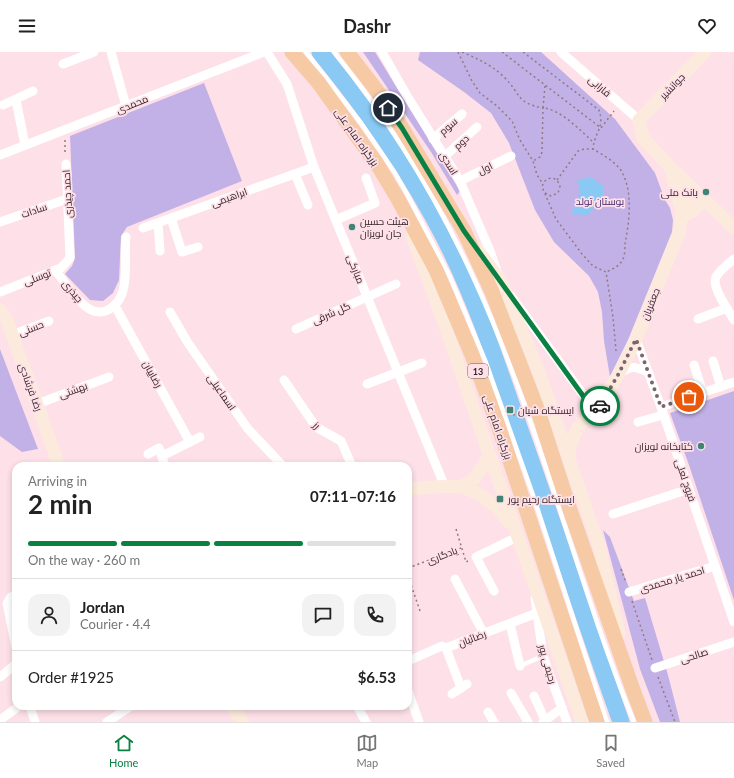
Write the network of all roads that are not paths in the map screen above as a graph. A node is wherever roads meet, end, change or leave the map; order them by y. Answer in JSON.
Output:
{"nodes":[{"id":1,"x":94,"y":52,"type":"edge"},
{"id":2,"x":111,"y":52,"type":"edge"},
{"id":3,"x":264,"y":52,"type":"edge"},
{"id":4,"x":267,"y":52,"type":"edge"},
{"id":5,"x":292,"y":52,"type":"edge"},
{"id":6,"x":306,"y":52,"type":"edge"},
{"id":7,"x":334,"y":52,"type":"edge"},
{"id":8,"x":347,"y":52,"type":"edge"},
{"id":9,"x":382,"y":52,"type":"edge"},
{"id":10,"x":561,"y":52,"type":"edge"},
{"id":11,"x":704,"y":52,"type":"edge"},
{"id":12,"x":63,"y":64,"type":"dead end"},
{"id":13,"x":33,"y":91,"type":"dead end"},
{"id":14,"x":16,"y":100,"type":"junction"},
{"id":15,"x":3,"y":105,"type":"dead end"},
{"id":16,"x":126,"y":106,"type":"junction"},
{"id":17,"x":462,"y":114,"type":"dead end"},
{"id":18,"x":639,"y":120,"type":"junction"},
{"id":19,"x":477,"y":127,"type":"dead end"},
{"id":20,"x":434,"y":139,"type":"junction"},
{"id":21,"x":25,"y":145,"type":"junction"},
{"id":22,"x":0,"y":155,"type":"edge"},
{"id":23,"x":445,"y":156,"type":"junction"},
{"id":24,"x":511,"y":156,"type":"dead end"},
{"id":25,"x":66,"y":164,"type":"road end"},
{"id":26,"x":314,"y":167,"type":"junction"},
{"id":27,"x":670,"y":167,"type":"junction"},
{"id":28,"x":295,"y":174,"type":"junction"},
{"id":29,"x":366,"y":178,"type":"dead end"},
{"id":30,"x":460,"y":181,"type":"junction"},
{"id":31,"x":701,"y":197,"type":"junction"},
{"id":32,"x":68,"y":199,"type":"junction"},
{"id":33,"x":398,"y":199,"type":"junction"},
{"id":34,"x":308,"y":205,"type":"dead end"},
{"id":35,"x":682,"y":214,"type":"junction"},
{"id":36,"x":172,"y":218,"type":"junction"},
{"id":37,"x":336,"y":220,"type":"junction"},
{"id":38,"x":0,"y":222,"type":"edge"},
{"id":39,"x":158,"y":223,"type":"junction"},
{"id":40,"x":143,"y":228,"type":"dead end"},
{"id":41,"x":734,"y":228,"type":"edge"},
{"id":42,"x":464,"y":231,"type":"junction"},
{"id":43,"x":126,"y":237,"type":"dead end"},
{"id":44,"x":198,"y":247,"type":"dead end"},
{"id":45,"x":160,"y":251,"type":"dead end"},
{"id":46,"x":70,"y":258,"type":"joint"},
{"id":47,"x":734,"y":259,"type":"edge"},
{"id":48,"x":55,"y":270,"type":"junction"},
{"id":49,"x":501,"y":281,"type":"junction"},
{"id":50,"x":396,"y":284,"type":"dead end"},
{"id":51,"x":0,"y":292,"type":"edge"},
{"id":52,"x":368,"y":296,"type":"junction"},
{"id":53,"x":115,"y":306,"type":"junction"},
{"id":54,"x":727,"y":308,"type":"junction"},
{"id":55,"x":0,"y":310,"type":"edge"},
{"id":56,"x":170,"y":312,"type":"dead end"},
{"id":57,"x":698,"y":319,"type":"dead end"},
{"id":58,"x":49,"y":320,"type":"dead end"},
{"id":59,"x":734,"y":320,"type":"edge"},
{"id":60,"x":296,"y":329,"type":"dead end"},
{"id":61,"x":12,"y":335,"type":"junction"},
{"id":62,"x":636,"y":339,"type":"junction"},
{"id":63,"x":713,"y":361,"type":"dead end"},
{"id":64,"x":422,"y":362,"type":"dead end"},
{"id":65,"x":694,"y":365,"type":"dead end"},
{"id":66,"x":399,"y":373,"type":"junction"},
{"id":67,"x":649,"y":374,"type":"junction"},
{"id":68,"x":618,"y":375,"type":"junction"},
{"id":69,"x":109,"y":377,"type":"dead end"},
{"id":70,"x":284,"y":380,"type":"dead end"},
{"id":71,"x":734,"y":382,"type":"edge"},
{"id":72,"x":367,"y":384,"type":"dead end"},
{"id":73,"x":721,"y":387,"type":"junction"},
{"id":74,"x":703,"y":393,"type":"junction"},
{"id":75,"x":37,"y":404,"type":"junction"},
{"id":76,"x":552,"y":407,"type":"junction"},
{"id":77,"x":594,"y":411,"type":"junction"},
{"id":78,"x":662,"y":411,"type":"junction"},
{"id":79,"x":638,"y":422,"type":"dead end"},
{"id":80,"x":578,"y":427,"type":"junction"},
{"id":81,"x":200,"y":437,"type":"dead end"},
{"id":82,"x":190,"y":442,"type":"junction"},
{"id":83,"x":148,"y":454,"type":"dead end"},
{"id":84,"x":162,"y":456,"type":"junction"},
{"id":85,"x":489,"y":456,"type":"junction"},
{"id":86,"x":569,"y":460,"type":"junction"},
{"id":87,"x":58,"y":462,"type":"edge"},
{"id":88,"x":164,"y":462,"type":"edge"},
{"id":89,"x":279,"y":462,"type":"edge"},
{"id":90,"x":350,"y":462,"type":"edge"},
{"id":91,"x":445,"y":487,"type":"junction"},
{"id":92,"x":462,"y":487,"type":"junction"},
{"id":93,"x":412,"y":489,"type":"edge"},
{"id":94,"x":689,"y":490,"type":"junction"},
{"id":95,"x":613,"y":514,"type":"dead end"},
{"id":96,"x":517,"y":537,"type":"junction"},
{"id":97,"x":715,"y":566,"type":"junction"},
{"id":98,"x":455,"y":578,"type":"dead end"},
{"id":99,"x":532,"y":581,"type":"junction"},
{"id":100,"x":494,"y":591,"type":"dead end"},
{"id":101,"x":629,"y":592,"type":"road end"},
{"id":102,"x":12,"y":597,"type":"edge"},
{"id":103,"x":537,"y":614,"type":"junction"},
{"id":104,"x":734,"y":622,"type":"edge"},
{"id":105,"x":510,"y":624,"type":"junction"},
{"id":106,"x":12,"y":627,"type":"edge"},
{"id":107,"x":484,"y":634,"type":"junction"},
{"id":108,"x":734,"y":642,"type":"edge"},
{"id":109,"x":446,"y":648,"type":"junction"},
{"id":110,"x":543,"y":656,"type":"junction"},
{"id":111,"x":412,"y":659,"type":"edge"},
{"id":112,"x":520,"y":666,"type":"joint"},
{"id":113,"x":12,"y":667,"type":"edge"},
{"id":114,"x":655,"y":668,"type":"road end"},
{"id":115,"x":0,"y":677,"type":"edge"},
{"id":116,"x":633,"y":690,"type":"junction"},
{"id":117,"x":511,"y":693,"type":"dead end"},
{"id":118,"x":452,"y":694,"type":"dead end"},
{"id":119,"x":534,"y":696,"type":"dead end"},
{"id":120,"x":412,"y":702,"type":"edge"},
{"id":121,"x":562,"y":708,"type":"junction"},
{"id":122,"x":14,"y":710,"type":"edge"},
{"id":123,"x":31,"y":710,"type":"edge"},
{"id":124,"x":125,"y":710,"type":"edge"},
{"id":125,"x":234,"y":710,"type":"edge"},
{"id":126,"x":362,"y":710,"type":"edge"},
{"id":127,"x":488,"y":712,"type":"dead end"},
{"id":128,"x":0,"y":720,"type":"edge"},
{"id":129,"x":544,"y":721,"type":"edge"},
{"id":130,"x":35,"y":722,"type":"edge"},
{"id":131,"x":107,"y":722,"type":"edge"},
{"id":132,"x":243,"y":722,"type":"edge"},
{"id":133,"x":366,"y":722,"type":"edge"},
{"id":134,"x":419,"y":722,"type":"edge"},
{"id":135,"x":494,"y":722,"type":"edge"},
{"id":136,"x":528,"y":722,"type":"edge"},
{"id":137,"x":567,"y":722,"type":"edge"},
{"id":138,"x":582,"y":722,"type":"edge"},
{"id":139,"x":597,"y":722,"type":"edge"},
{"id":140,"x":607,"y":722,"type":"edge"},
{"id":141,"x":634,"y":722,"type":"edge"},
{"id":142,"x":645,"y":722,"type":"edge"}],
"edges":[{"from":1,"to":12,"type":"street"},
{"from":2,"to":16,"type":"street"},
{"from":3,"to":16,"type":"street","name":"محمدی"},
{"from":4,"to":26,"type":"street","name":"مبارکی"},
{"from":5,"to":33,"type":"highway","name":"بزرگراه امام علی","number":"13"},
{"from":6,"to":140,"type":"lane"},
{"from":7,"to":141,"type":"lane"},
{"from":8,"to":42,"type":"highway"},
{"from":9,"to":20,"type":"street","name":"اسدی"},
{"from":10,"to":18,"type":"street","name":"فارابی"},
{"from":11,"to":18,"type":"main road","name":"جوانشیر"},
{"from":13,"to":14,"type":"street"},
{"from":14,"to":15,"type":"street"},
{"from":14,"to":21,"type":"street"},
{"from":16,"to":21,"type":"street","name":"محمدی"},
{"from":17,"to":20,"type":"street","name":"سوم"},
{"from":18,"to":27,"type":"main road"},
{"from":19,"to":23,"type":"street","name":"دوم"},
{"from":20,"to":23,"type":"street","name":"اسدی"},
{"from":21,"to":22,"type":"street","name":"محمدی"},
{"from":23,"to":30,"type":"street","name":"اسدی"},
{"from":24,"to":30,"type":"street","name":"اول"},
{"from":25,"to":32,"type":"street","name":"احمد چیذری"},
{"from":26,"to":28,"type":"street","name":"ابراهیمی"},
{"from":26,"to":37,"type":"street","name":"مبارکی"},
{"from":27,"to":31,"type":"main road"},
{"from":27,"to":35,"type":"main road"},
{"from":28,"to":34,"type":"street"},
{"from":28,"to":36,"type":"street","name":"ابراهیمی"},
{"from":29,"to":37,"type":"street"},
{"from":30,"to":49,"type":"street","name":"اسدی"},
{"from":31,"to":35,"type":"main road"},
{"from":31,"to":41,"type":"main road"},
{"from":32,"to":38,"type":"street","name":"سادات"},
{"from":32,"to":46,"type":"street","name":"احمد چیذری"},
{"from":33,"to":85,"type":"main road"},
{"from":33,"to":139,"type":"highway","name":"بزرگراه امام علی","number":"13"},
{"from":35,"to":62,"type":"main road","name":"جعفریان"},
{"from":36,"to":39,"type":"street","name":"ابراهیمی"},
{"from":36,"to":44,"type":"street"},
{"from":37,"to":52,"type":"street","name":"مبارکی"},
{"from":39,"to":40,"type":"street","name":"ابراهیمی"},
{"from":39,"to":45,"type":"street"},
{"from":42,"to":49,"type":"main road"},
{"from":42,"to":116,"type":"highway"},
{"from":43,"to":53,"type":"street"},
{"from":46,"to":48,"type":"street","name":"توسلی"},
{"from":47,"to":54,"type":"street"},
{"from":48,"to":51,"type":"street","name":"توسلی"},
{"from":48,"to":53,"type":"street","name":"چیذری"},
{"from":49,"to":76,"type":"main road"},
{"from":49,"to":77,"type":"street","name":"اسدی"},
{"from":50,"to":52,"type":"street","name":"گل شرقی"},
{"from":52,"to":60,"type":"street","name":"گل شرقی"},
{"from":52,"to":66,"type":"street","name":"مبارکی"},
{"from":53,"to":82,"type":"street","name":"رضاییان"},
{"from":54,"to":57,"type":"street"},
{"from":54,"to":59,"type":"street"},
{"from":55,"to":61,"type":"main road","name":"رضا فرشادی"},
{"from":56,"to":89,"type":"street","name":"اسماعیلی"},
{"from":58,"to":61,"type":"street","name":"حسنی"},
{"from":61,"to":75,"type":"main road","name":"رضا فرشادی"},
{"from":62,"to":67,"type":"street","name":"فیوج لعلی"},
{"from":62,"to":68,"type":"main road","name":"جعفریان"},
{"from":63,"to":73,"type":"street"},
{"from":64,"to":66,"type":"street"},
{"from":65,"to":74,"type":"street"},
{"from":66,"to":72,"type":"street"},
{"from":66,"to":91,"type":"street","name":"مبارکی"},
{"from":67,"to":68,"type":"street"},
{"from":67,"to":78,"type":"street","name":"فیوج لعلی"},
{"from":68,"to":77,"type":"main road","name":"جعفریان"},
{"from":69,"to":75,"type":"street","name":"بهشتی"},
{"from":70,"to":90,"type":"street","name":"رز"},
{"from":71,"to":73,"type":"street"},
{"from":73,"to":74,"type":"street"},
{"from":74,"to":78,"type":"street"},
{"from":75,"to":87,"type":"main road","name":"رضا فرشادی"},
{"from":76,"to":80,"type":"main road"},
{"from":76,"to":86,"type":"main road"},
{"from":77,"to":80,"type":"main road","name":"جعفریان"},
{"from":78,"to":79,"type":"street"},
{"from":78,"to":94,"type":"street","name":"فیوج لعلی"},
{"from":80,"to":86,"type":"main road","name":"جعفریان"},
{"from":81,"to":82,"type":"street"},
{"from":82,"to":84,"type":"street"},
{"from":83,"to":84,"type":"street"},
{"from":84,"to":88,"type":"street"},
{"from":85,"to":92,"type":"main road"},
{"from":85,"to":96,"type":"main road"},
{"from":86,"to":116,"type":"main road"},
{"from":91,"to":92,"type":"main road"},
{"from":91,"to":93,"type":"main road"},
{"from":92,"to":96,"type":"main road"},
{"from":94,"to":95,"type":"street"},
{"from":94,"to":97,"type":"street","name":"فیوج لعلی"},
{"from":96,"to":99,"type":"main road"},
{"from":96,"to":100,"type":"street"},
{"from":97,"to":101,"type":"street","name":"احمد یار محمدی"},
{"from":97,"to":104,"type":"street","name":"فیوج لعلی"},
{"from":98,"to":107,"type":"street"},
{"from":99,"to":103,"type":"street","name":"رحیمی پور"},
{"from":99,"to":138,"type":"main road"},
{"from":102,"to":106,"type":"street"},
{"from":103,"to":105,"type":"street","name":"رضائیان"},
{"from":103,"to":110,"type":"street","name":"رحیمی پور"},
{"from":105,"to":107,"type":"street","name":"رضائیان"},
{"from":105,"to":112,"type":"street"},
{"from":107,"to":109,"type":"street","name":"رضائیان"},
{"from":108,"to":114,"type":"street","name":"صالحی"},
{"from":109,"to":111,"type":"street","name":"رضائیان"},
{"from":109,"to":118,"type":"street"},
{"from":110,"to":112,"type":"lane"},
{"from":110,"to":121,"type":"street","name":"رحیمی پور"},
{"from":113,"to":115,"type":"street"},
{"from":116,"to":142,"type":"highway"},
{"from":117,"to":136,"type":"street"},
{"from":119,"to":129,"type":"street"},
{"from":120,"to":134,"type":"street"},
{"from":121,"to":129,"type":"street"},
{"from":121,"to":137,"type":"street","name":"رحیمی پور"},
{"from":122,"to":128,"type":"street"},
{"from":123,"to":130,"type":"street"},
{"from":124,"to":131,"type":"street"},
{"from":125,"to":132,"type":"main road"},
{"from":126,"to":133,"type":"street"},
{"from":127,"to":135,"type":"street"}]}
